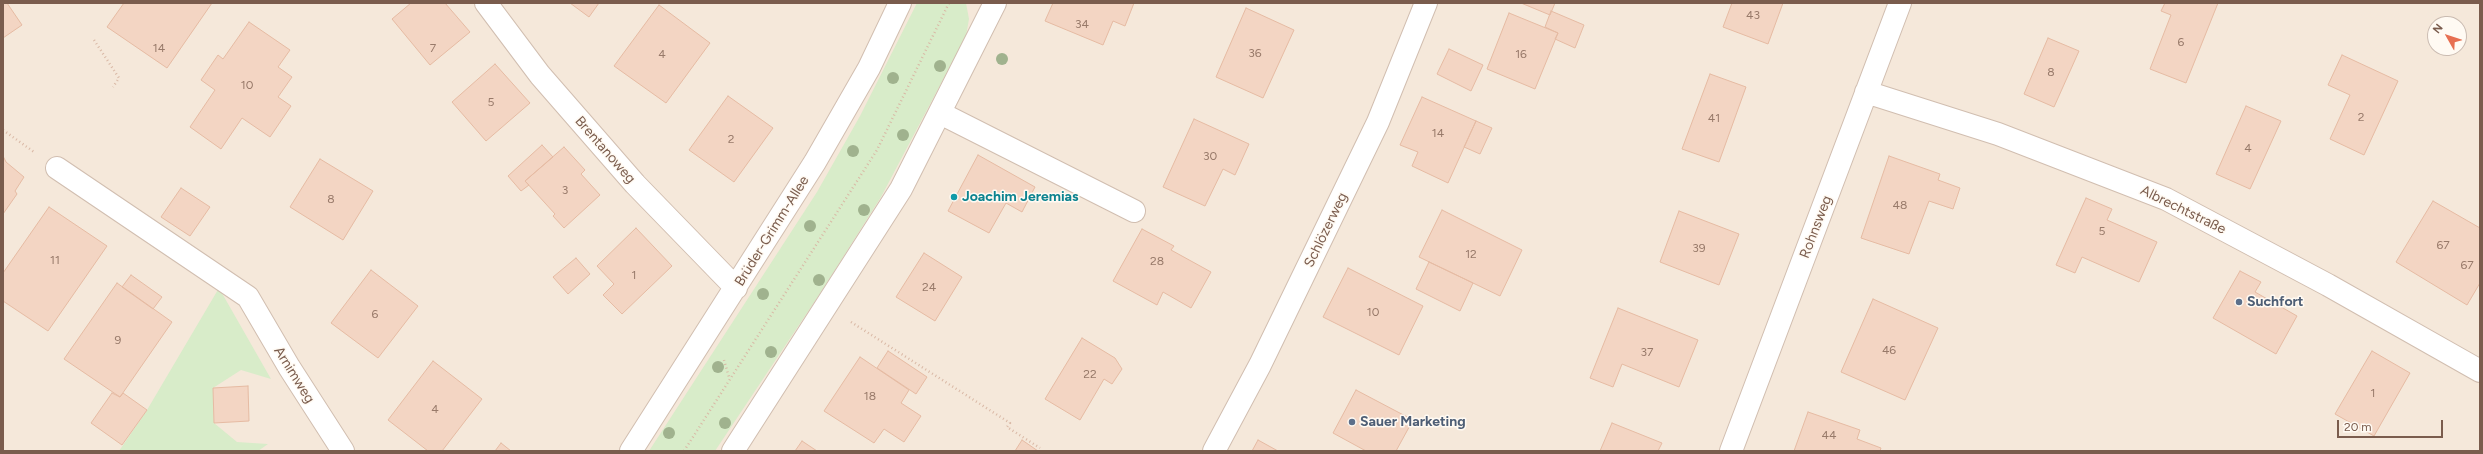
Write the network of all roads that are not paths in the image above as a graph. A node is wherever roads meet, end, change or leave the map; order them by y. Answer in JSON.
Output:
{"nodes":[{"id":1,"x":486,"y":3,"type":"edge"},
{"id":2,"x":900,"y":3,"type":"edge"},
{"id":3,"x":995,"y":3,"type":"edge"},
{"id":4,"x":1426,"y":3,"type":"edge"},
{"id":5,"x":1900,"y":3,"type":"edge"},
{"id":6,"x":1866,"y":92,"type":"junction"},
{"id":7,"x":940,"y":113,"type":"junction"},
{"id":8,"x":57,"y":168,"type":"road end"},
{"id":9,"x":1134,"y":211,"type":"dead end"},
{"id":10,"x":736,"y":288,"type":"junction"},
{"id":11,"x":2480,"y":371,"type":"edge"},
{"id":12,"x":343,"y":451,"type":"edge"},
{"id":13,"x":631,"y":451,"type":"edge"},
{"id":14,"x":733,"y":451,"type":"edge"},
{"id":15,"x":1214,"y":451,"type":"edge"},
{"id":16,"x":1731,"y":451,"type":"edge"}],
"edges":[{"from":1,"to":10,"type":"street","name":"Brentanoweg"},
{"from":2,"to":10,"type":"street","name":"Brüder-Grimm-Allee"},
{"from":3,"to":7,"type":"street"},
{"from":4,"to":15,"type":"street","name":"Schlözerweg"},
{"from":5,"to":6,"type":"street","name":"Rohnsweg"},
{"from":6,"to":11,"type":"street","name":"Albrechtstraße"},
{"from":6,"to":16,"type":"street","name":"Rohnsweg"},
{"from":7,"to":9,"type":"street"},
{"from":7,"to":14,"type":"street"},
{"from":8,"to":12,"type":"street","name":"Arnimweg"},
{"from":10,"to":13,"type":"street","name":"Brüder-Grimm-Allee"}]}
